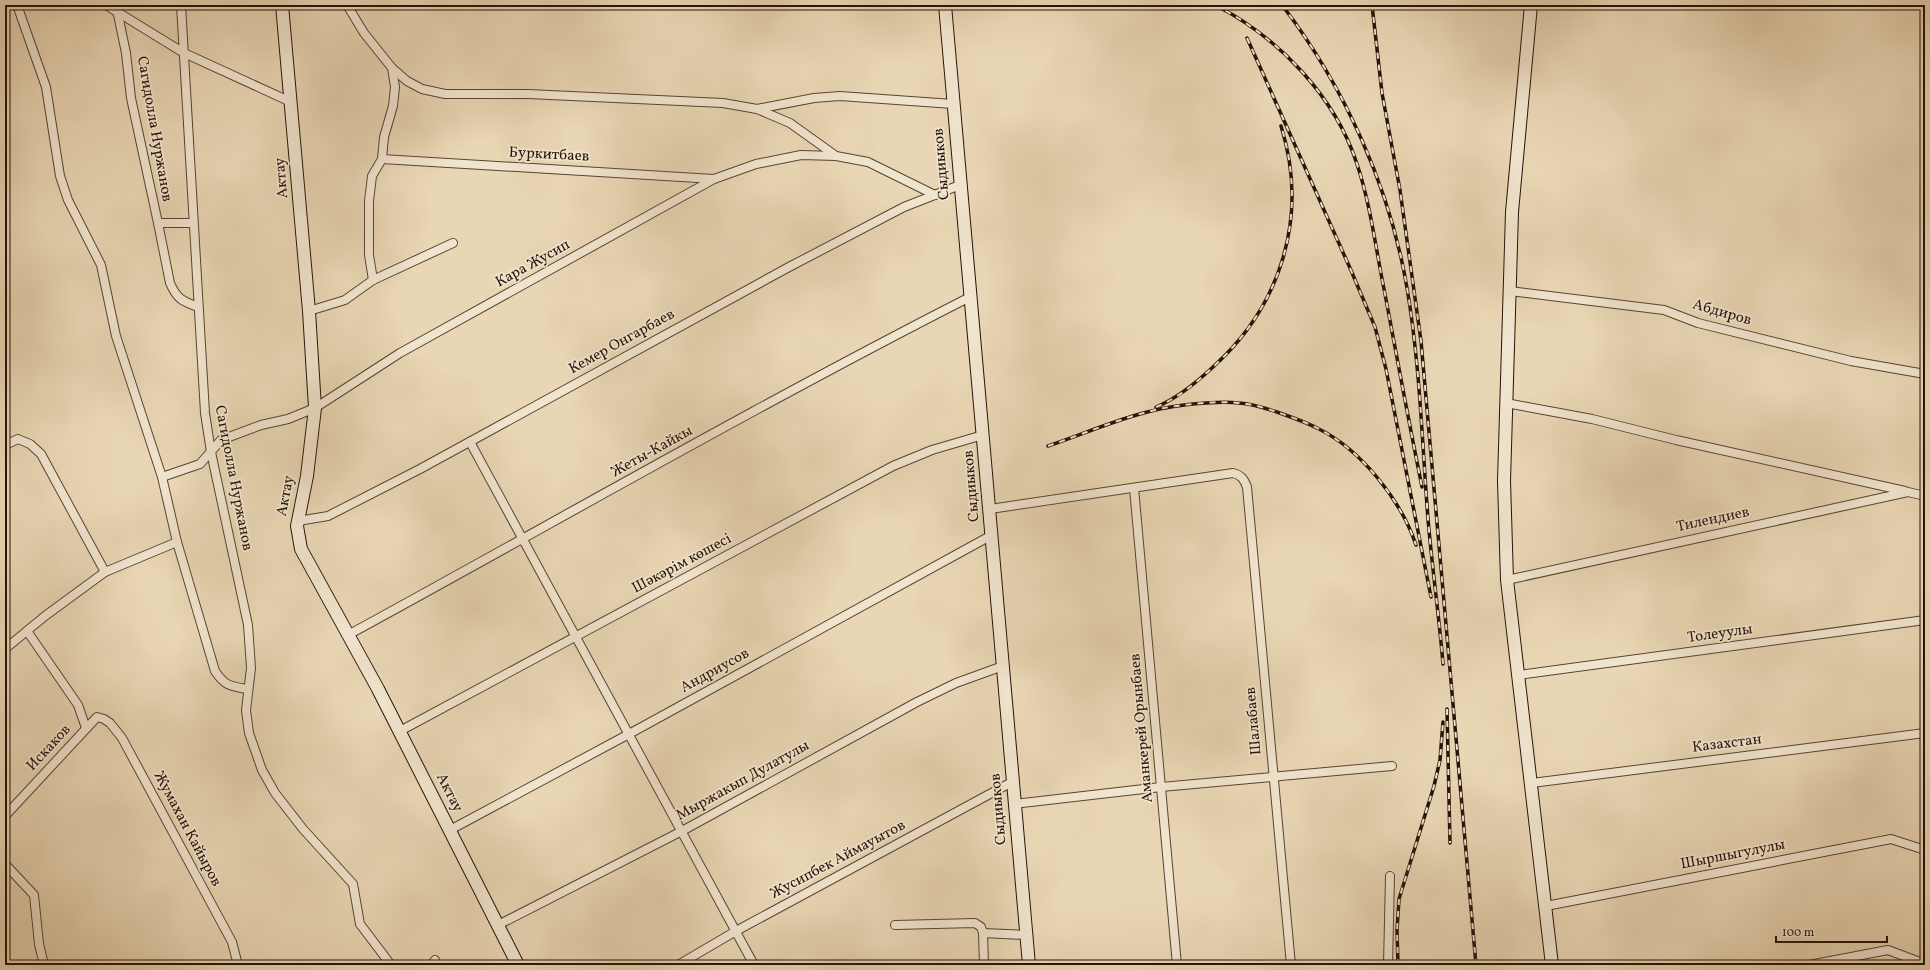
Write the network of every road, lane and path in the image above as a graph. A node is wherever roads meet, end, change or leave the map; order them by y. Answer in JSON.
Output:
{"nodes":[{"id":1,"x":17,"y":5,"type":"edge"},
{"id":2,"x":106,"y":5,"type":"edge"},
{"id":3,"x":181,"y":5,"type":"edge"},
{"id":4,"x":282,"y":5,"type":"edge"},
{"id":5,"x":348,"y":5,"type":"edge"},
{"id":6,"x":945,"y":5,"type":"edge"},
{"id":7,"x":1531,"y":5,"type":"edge"},
{"id":8,"x":116,"y":9,"type":"edge"},
{"id":9,"x":184,"y":53,"type":"junction"},
{"id":10,"x":392,"y":68,"type":"junction"},
{"id":11,"x":291,"y":102,"type":"junction"},
{"id":12,"x":953,"y":104,"type":"junction"},
{"id":13,"x":757,"y":108,"type":"junction"},
{"id":14,"x":836,"y":156,"type":"junction"},
{"id":15,"x":382,"y":159,"type":"junction"},
{"id":16,"x":714,"y":179,"type":"junction"},
{"id":17,"x":960,"y":185,"type":"junction"},
{"id":18,"x":935,"y":195,"type":"junction"},
{"id":19,"x":158,"y":223,"type":"junction"},
{"id":20,"x":193,"y":223,"type":"junction"},
{"id":21,"x":453,"y":243,"type":"dead end"},
{"id":22,"x":374,"y":280,"type":"junction"},
{"id":23,"x":1510,"y":291,"type":"junction"},
{"id":24,"x":970,"y":298,"type":"junction"},
{"id":25,"x":198,"y":307,"type":"junction"},
{"id":26,"x":309,"y":311,"type":"junction"},
{"id":27,"x":1925,"y":374,"type":"edge"},
{"id":28,"x":1506,"y":403,"type":"junction"},
{"id":29,"x":315,"y":408,"type":"junction"},
{"id":30,"x":983,"y":435,"type":"junction"},
{"id":31,"x":470,"y":442,"type":"junction"},
{"id":32,"x":5,"y":445,"type":"edge"},
{"id":33,"x":211,"y":452,"type":"junction"},
{"id":34,"x":162,"y":477,"type":"junction"},
{"id":35,"x":1134,"y":488,"type":"junction"},
{"id":36,"x":1908,"y":492,"type":"junction"},
{"id":37,"x":1925,"y":496,"type":"edge"},
{"id":38,"x":990,"y":509,"type":"junction"},
{"id":39,"x":298,"y":521,"type":"junction"},
{"id":40,"x":992,"y":535,"type":"junction"},
{"id":41,"x":522,"y":540,"type":"junction"},
{"id":42,"x":177,"y":542,"type":"junction"},
{"id":43,"x":105,"y":572,"type":"junction"},
{"id":44,"x":1507,"y":580,"type":"junction"},
{"id":45,"x":1925,"y":620,"type":"edge"},
{"id":46,"x":27,"y":631,"type":"junction"},
{"id":47,"x":348,"y":636,"type":"junction"},
{"id":48,"x":576,"y":637,"type":"junction"},
{"id":49,"x":5,"y":649,"type":"edge"},
{"id":50,"x":1003,"y":666,"type":"junction"},
{"id":51,"x":1519,"y":675,"type":"junction"},
{"id":52,"x":247,"y":689,"type":"junction"},
{"id":53,"x":97,"y":717,"type":"joint"},
{"id":54,"x":86,"y":728,"type":"junction"},
{"id":55,"x":400,"y":731,"type":"junction"},
{"id":56,"x":1925,"y":733,"type":"edge"},
{"id":57,"x":629,"y":734,"type":"junction"},
{"id":58,"x":1392,"y":766,"type":"dead end"},
{"id":59,"x":1273,"y":776,"type":"junction"},
{"id":60,"x":1012,"y":782,"type":"junction"},
{"id":61,"x":1532,"y":783,"type":"junction"},
{"id":62,"x":1161,"y":787,"type":"junction"},
{"id":63,"x":1014,"y":804,"type":"junction"},
{"id":64,"x":5,"y":816,"type":"edge"},
{"id":65,"x":450,"y":830,"type":"junction"},
{"id":66,"x":682,"y":831,"type":"junction"},
{"id":67,"x":1925,"y":850,"type":"edge"},
{"id":68,"x":5,"y":864,"type":"edge"},
{"id":69,"x":1390,"y":876,"type":"dead end"},
{"id":70,"x":1546,"y":906,"type":"junction"},
{"id":71,"x":498,"y":925,"type":"junction"},
{"id":72,"x":895,"y":925,"type":"dead end"},
{"id":73,"x":736,"y":931,"type":"junction"},
{"id":74,"x":983,"y":933,"type":"junction"},
{"id":75,"x":1026,"y":936,"type":"junction"},
{"id":76,"x":1925,"y":964,"type":"edge"},
{"id":77,"x":44,"y":965,"type":"edge"},
{"id":78,"x":238,"y":965,"type":"edge"},
{"id":79,"x":391,"y":965,"type":"edge"},
{"id":80,"x":518,"y":965,"type":"edge"},
{"id":81,"x":678,"y":965,"type":"edge"},
{"id":82,"x":754,"y":965,"type":"edge"},
{"id":83,"x":984,"y":965,"type":"edge"},
{"id":84,"x":1029,"y":965,"type":"edge"},
{"id":85,"x":1177,"y":965,"type":"edge"},
{"id":86,"x":1291,"y":965,"type":"edge"},
{"id":87,"x":1388,"y":965,"type":"edge"},
{"id":88,"x":1552,"y":965,"type":"edge"},
{"id":89,"x":1809,"y":965,"type":"edge"}],
"edges":[{"from":1,"to":34,"type":"street"},
{"from":2,"to":8,"type":"street"},
{"from":3,"to":9,"type":"street","name":"Сагидолла Нуржанов"},
{"from":4,"to":11,"type":"street","name":"Актау"},
{"from":5,"to":10,"type":"street"},
{"from":6,"to":12,"type":"street","name":"Сыдиыков"},
{"from":7,"to":23,"type":"street"},
{"from":8,"to":9,"type":"street"},
{"from":8,"to":19,"type":"street","name":"Сагидолла Нуржанов"},
{"from":9,"to":11,"type":"street"},
{"from":9,"to":20,"type":"street","name":"Сагидолла Нуржанов"},
{"from":10,"to":13,"type":"street"},
{"from":10,"to":15,"type":"street"},
{"from":11,"to":26,"type":"street","name":"Актау"},
{"from":12,"to":13,"type":"street"},
{"from":12,"to":17,"type":"street","name":"Сыдиыков"},
{"from":13,"to":14,"type":"street"},
{"from":14,"to":16,"type":"street","name":"Кара Жусип"},
{"from":14,"to":18,"type":"street","name":"Кара Жусип"},
{"from":15,"to":16,"type":"street","name":"Буркитбаев"},
{"from":15,"to":22,"type":"street"},
{"from":16,"to":29,"type":"street","name":"Кара Жусип"},
{"from":17,"to":18,"type":"street","name":"Кемер Онгарбаев"},
{"from":17,"to":24,"type":"street","name":"Сыдиыков"},
{"from":18,"to":31,"type":"street","name":"Кемер Онгарбаев"},
{"from":19,"to":20,"type":"street","name":"Сагидолла Нуржанов"},
{"from":19,"to":25,"type":"street"},
{"from":20,"to":25,"type":"street","name":"Сагидолла Нуржанов"},
{"from":21,"to":22,"type":"street"},
{"from":22,"to":26,"type":"street"},
{"from":23,"to":27,"type":"street","name":"Абдиров"},
{"from":23,"to":28,"type":"street"},
{"from":24,"to":30,"type":"street","name":"Сыдиыков"},
{"from":24,"to":41,"type":"street","name":"Жеты-Кайкы"},
{"from":25,"to":33,"type":"street","name":"Сагидолла Нуржанов"},
{"from":26,"to":29,"type":"street","name":"Актау"},
{"from":28,"to":36,"type":"street"},
{"from":28,"to":44,"type":"street"},
{"from":29,"to":33,"type":"street","name":"Кара Жусип"},
{"from":29,"to":39,"type":"street","name":"Актау"},
{"from":30,"to":38,"type":"street","name":"Сыдиыков"},
{"from":30,"to":48,"type":"street","name":"Шәкәрім көшесі"},
{"from":31,"to":39,"type":"street","name":"Кемер Онгарбаев"},
{"from":31,"to":41,"type":"street"},
{"from":32,"to":43,"type":"street"},
{"from":33,"to":34,"type":"street","name":"Кара Жусип"},
{"from":33,"to":52,"type":"street","name":"Сагидолла Нуржанов"},
{"from":34,"to":42,"type":"street"},
{"from":35,"to":38,"type":"street"},
{"from":35,"to":59,"type":"street","name":"Шалабаев"},
{"from":35,"to":62,"type":"street","name":"Аманкерей Орынбаев"},
{"from":36,"to":37,"type":"street","name":"Тилендиев"},
{"from":36,"to":44,"type":"street","name":"Тилендиев"},
{"from":38,"to":40,"type":"street","name":"Сыдиыков"},
{"from":39,"to":47,"type":"street","name":"Актау"},
{"from":40,"to":50,"type":"street","name":"Сыдиыков"},
{"from":40,"to":57,"type":"street","name":"Андриусов"},
{"from":41,"to":47,"type":"street","name":"Жеты-Кайкы"},
{"from":41,"to":48,"type":"street"},
{"from":42,"to":43,"type":"street"},
{"from":42,"to":52,"type":"street"},
{"from":43,"to":46,"type":"street"},
{"from":44,"to":51,"type":"street"},
{"from":45,"to":51,"type":"street","name":"Толеуулы"},
{"from":46,"to":49,"type":"street"},
{"from":46,"to":54,"type":"street"},
{"from":47,"to":55,"type":"street","name":"Актау"},
{"from":48,"to":55,"type":"street","name":"Шәкәрім көшесі"},
{"from":48,"to":57,"type":"street"},
{"from":50,"to":60,"type":"street","name":"Сыдиыков"},
{"from":50,"to":66,"type":"street","name":"Мыржакып Дулатулы"},
{"from":51,"to":61,"type":"street"},
{"from":52,"to":79,"type":"street","name":"Сагидолла Нуржанов"},
{"from":53,"to":54,"type":"street","name":"Искаков"},
{"from":53,"to":78,"type":"street","name":"Жумахан Кайыров"},
{"from":54,"to":64,"type":"street","name":"Искаков"},
{"from":55,"to":65,"type":"street","name":"Актау"},
{"from":56,"to":61,"type":"street","name":"Казахстан"},
{"from":57,"to":65,"type":"street","name":"Андриусов"},
{"from":57,"to":66,"type":"street"},
{"from":58,"to":59,"type":"street"},
{"from":59,"to":62,"type":"street"},
{"from":59,"to":86,"type":"street","name":"Шалабаев"},
{"from":60,"to":63,"type":"street","name":"Сыдиыков"},
{"from":60,"to":73,"type":"street","name":"Жусипбек Аймауытов"},
{"from":61,"to":70,"type":"street"},
{"from":62,"to":63,"type":"street"},
{"from":62,"to":85,"type":"street","name":"Аманкерей Орынбаев"},
{"from":63,"to":75,"type":"street","name":"Сыдиыков"},
{"from":65,"to":71,"type":"street","name":"Актау"},
{"from":66,"to":71,"type":"street","name":"Мыржакып Дулатулы"},
{"from":66,"to":73,"type":"street"},
{"from":67,"to":70,"type":"street","name":"Шыршыгулулы"},
{"from":68,"to":77,"type":"street"},
{"from":69,"to":87,"type":"street"},
{"from":70,"to":88,"type":"street"},
{"from":71,"to":80,"type":"street","name":"Актау"},
{"from":72,"to":74,"type":"street"},
{"from":73,"to":81,"type":"street","name":"Жусипбек Аймауытов"},
{"from":73,"to":82,"type":"street"},
{"from":74,"to":75,"type":"street"},
{"from":74,"to":83,"type":"street"},
{"from":75,"to":84,"type":"street","name":"Сыдиыков"},
{"from":76,"to":89,"type":"street"}]}
